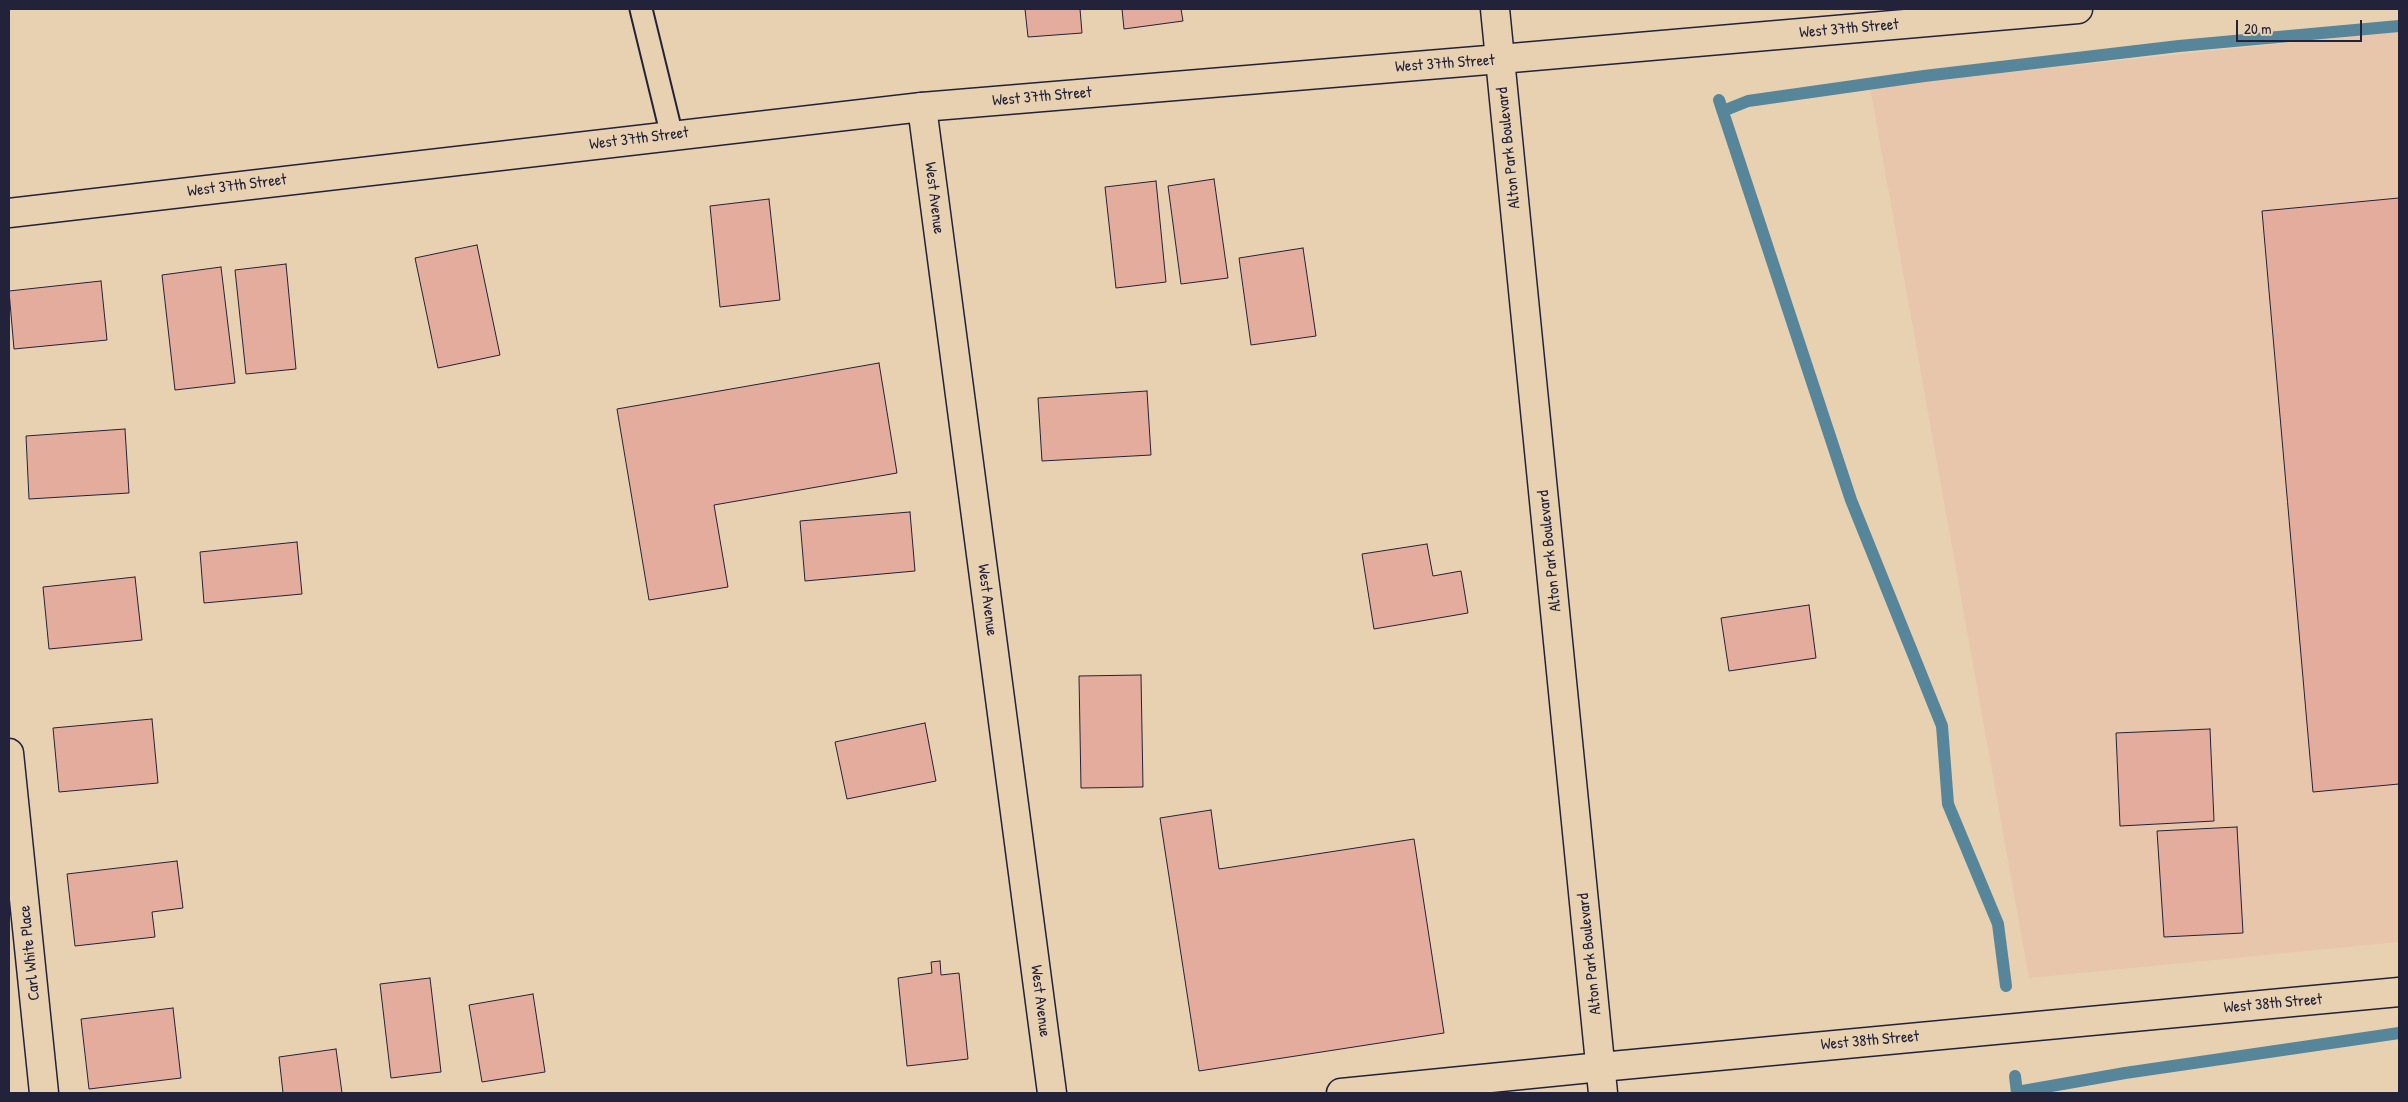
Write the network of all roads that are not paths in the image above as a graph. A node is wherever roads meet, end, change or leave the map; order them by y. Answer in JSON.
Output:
{"nodes":[{"id":1,"x":640,"y":9,"type":"edge"},
{"id":2,"x":1495,"y":9,"type":"edge"},
{"id":3,"x":2078,"y":9,"type":"edge"},
{"id":4,"x":1500,"y":59,"type":"junction"},
{"id":5,"x":922,"y":106,"type":"junction"},
{"id":6,"x":672,"y":136,"type":"junction"},
{"id":7,"x":9,"y":213,"type":"edge"},
{"id":8,"x":9,"y":753,"type":"edge"},
{"id":9,"x":2399,"y":992,"type":"edge"},
{"id":10,"x":1601,"y":1067,"type":"junction"},
{"id":11,"x":44,"y":1093,"type":"edge"},
{"id":12,"x":1052,"y":1093,"type":"edge"},
{"id":13,"x":1341,"y":1093,"type":"edge"},
{"id":14,"x":1603,"y":1093,"type":"edge"}],
"edges":[{"from":1,"to":6,"type":"lane"},
{"from":2,"to":4,"type":"street","name":"Alton Park Boulevard"},
{"from":3,"to":4,"type":"street","name":"West 37th Street"},
{"from":4,"to":5,"type":"street","name":"West 37th Street"},
{"from":4,"to":10,"type":"street","name":"Alton Park Boulevard"},
{"from":5,"to":6,"type":"street","name":"West 37th Street"},
{"from":5,"to":12,"type":"street","name":"West Avenue"},
{"from":6,"to":7,"type":"street","name":"West 37th Street"},
{"from":8,"to":11,"type":"street","name":"Carl White Place"},
{"from":9,"to":10,"type":"street","name":"West 38th Street"},
{"from":10,"to":13,"type":"street","name":"West 38th Street"},
{"from":10,"to":14,"type":"street","name":"Alton Park Boulevard"}]}
